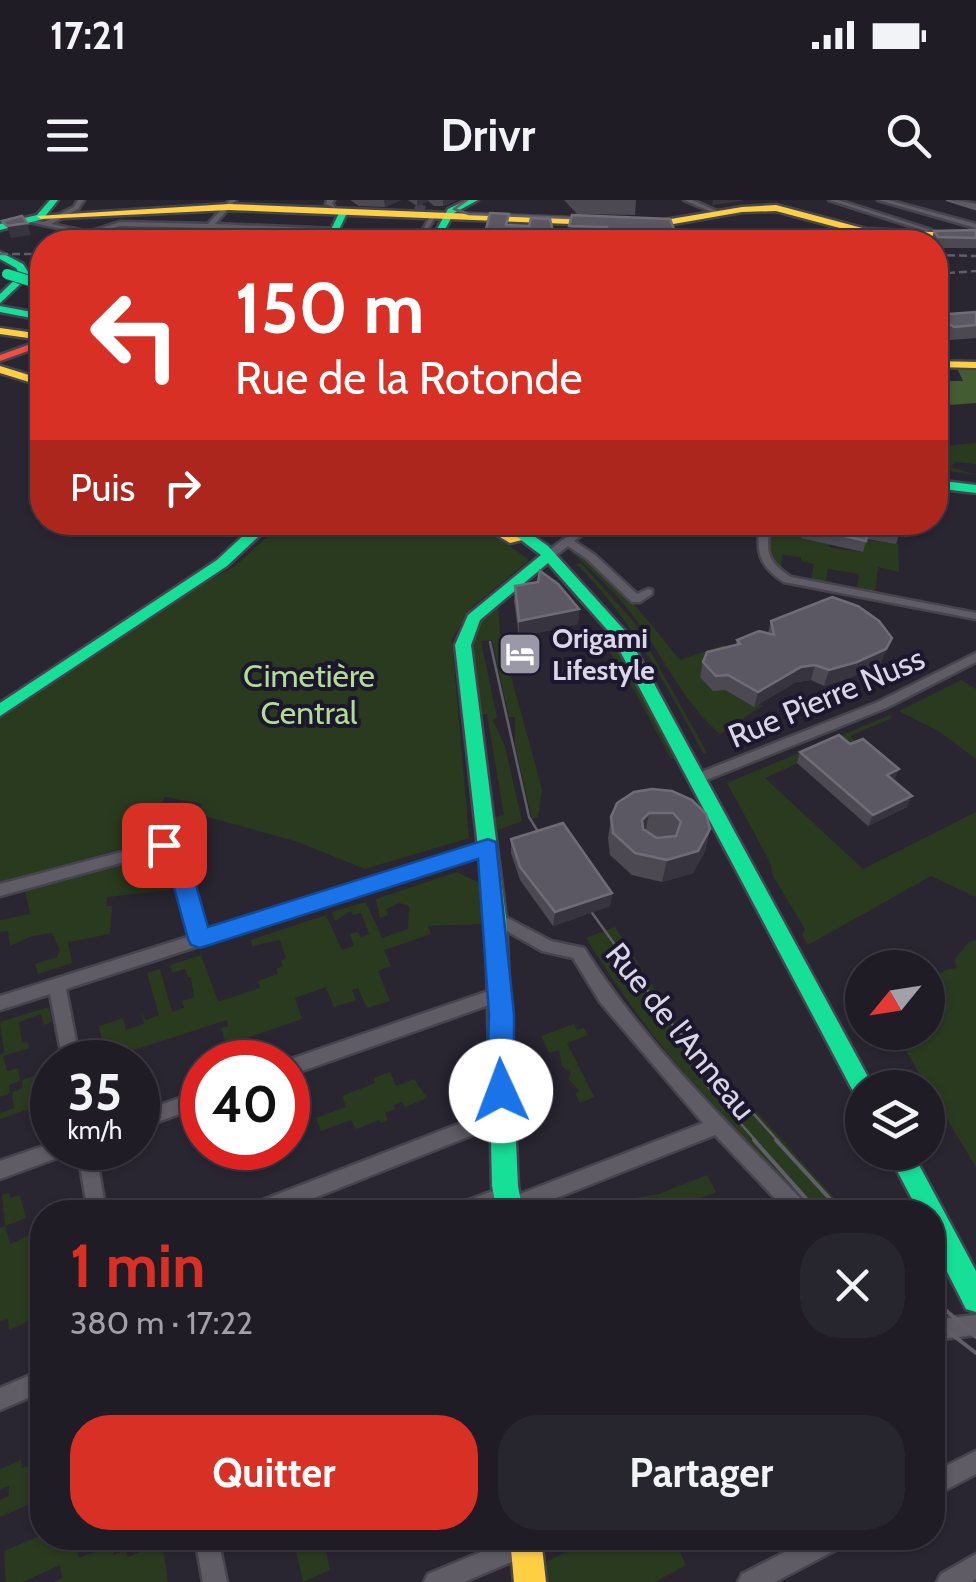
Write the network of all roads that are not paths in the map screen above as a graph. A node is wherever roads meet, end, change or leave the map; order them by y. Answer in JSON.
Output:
{"nodes":[{"id":1,"x":474,"y":200,"type":"edge"},
{"id":2,"x":832,"y":200,"type":"edge"},
{"id":3,"x":881,"y":200,"type":"edge"},
{"id":4,"x":958,"y":200,"type":"edge"},
{"id":5,"x":223,"y":205,"type":"edge"},
{"id":6,"x":976,"y":206,"type":"edge"},
{"id":7,"x":56,"y":209,"type":"edge"},
{"id":8,"x":678,"y":214,"type":"edge"},
{"id":9,"x":433,"y":223,"type":"edge"},
{"id":10,"x":0,"y":227,"type":"edge"},
{"id":11,"x":332,"y":229,"type":"edge"},
{"id":12,"x":83,"y":230,"type":"edge"},
{"id":13,"x":99,"y":230,"type":"edge"},
{"id":14,"x":205,"y":230,"type":"edge"},
{"id":15,"x":859,"y":230,"type":"edge"},
{"id":16,"x":926,"y":230,"type":"edge"},
{"id":17,"x":948,"y":232,"type":"edge"},
{"id":18,"x":976,"y":232,"type":"edge"},
{"id":19,"x":30,"y":281,"type":"edge"},
{"id":20,"x":3,"y":292,"type":"edge"},
{"id":21,"x":30,"y":307,"type":"edge"},
{"id":22,"x":30,"y":325,"type":"edge"},
{"id":23,"x":30,"y":345,"type":"edge"},
{"id":24,"x":30,"y":355,"type":"edge"},
{"id":25,"x":4,"y":358,"type":"edge"},
{"id":26,"x":948,"y":364,"type":"edge"},
{"id":27,"x":976,"y":365,"type":"edge"},
{"id":28,"x":0,"y":377,"type":"edge"},
{"id":29,"x":30,"y":378,"type":"edge"},
{"id":30,"x":30,"y":384,"type":"edge"},
{"id":31,"x":948,"y":482,"type":"edge"},
{"id":32,"x":976,"y":486,"type":"edge"},
{"id":33,"x":237,"y":535,"type":"edge"},
{"id":34,"x":252,"y":535,"type":"edge"},
{"id":35,"x":506,"y":535,"type":"edge"},
{"id":36,"x":524,"y":535,"type":"edge"},
{"id":37,"x":575,"y":535,"type":"edge"},
{"id":38,"x":764,"y":535,"type":"edge"},
{"id":39,"x":567,"y":541,"type":"junction"},
{"id":40,"x":547,"y":557,"type":"junction"},
{"id":41,"x":648,"y":592,"type":"dead end"},
{"id":42,"x":976,"y":616,"type":"edge"},
{"id":43,"x":975,"y":658,"type":"edge"},
{"id":44,"x":0,"y":698,"type":"edge"},
{"id":45,"x":0,"y":711,"type":"edge"},
{"id":46,"x":699,"y":778,"type":"junction"},
{"id":47,"x":488,"y":847,"type":"junction"},
{"id":48,"x":0,"y":890,"type":"edge"},
{"id":49,"x":496,"y":918,"type":"junction"},
{"id":50,"x":200,"y":939,"type":"junction"},
{"id":51,"x":57,"y":985,"type":"junction"},
{"id":52,"x":500,"y":994,"type":"junction"},
{"id":53,"x":0,"y":1004,"type":"edge"},
{"id":54,"x":67,"y":1040,"type":"edge"},
{"id":55,"x":310,"y":1060,"type":"edge"},
{"id":56,"x":853,"y":1070,"type":"edge"},
{"id":57,"x":502,"y":1114,"type":"junction"},
{"id":58,"x":717,"y":1126,"type":"junction"},
{"id":59,"x":30,"y":1159,"type":"edge"},
{"id":60,"x":0,"y":1170,"type":"edge"},
{"id":61,"x":90,"y":1170,"type":"edge"},
{"id":62,"x":909,"y":1170,"type":"edge"},
{"id":63,"x":95,"y":1200,"type":"edge"},
{"id":64,"x":287,"y":1200,"type":"edge"},
{"id":65,"x":508,"y":1200,"type":"edge"},
{"id":66,"x":521,"y":1200,"type":"edge"},
{"id":67,"x":788,"y":1200,"type":"edge"},
{"id":68,"x":925,"y":1200,"type":"edge"},
{"id":69,"x":945,"y":1238,"type":"edge"},
{"id":70,"x":976,"y":1299,"type":"edge"},
{"id":71,"x":976,"y":1325,"type":"edge"},
{"id":72,"x":945,"y":1329,"type":"edge"},
{"id":73,"x":30,"y":1387,"type":"edge"},
{"id":74,"x":0,"y":1399,"type":"edge"},
{"id":75,"x":976,"y":1462,"type":"edge"},
{"id":76,"x":945,"y":1479,"type":"edge"},
{"id":77,"x":209,"y":1550,"type":"edge"},
{"id":78,"x":506,"y":1550,"type":"edge"},
{"id":79,"x":526,"y":1550,"type":"edge"},
{"id":80,"x":812,"y":1550,"type":"edge"},
{"id":81,"x":976,"y":1566,"type":"edge"},
{"id":82,"x":527,"y":1580,"type":"edge"},
{"id":83,"x":215,"y":1582,"type":"edge"},
{"id":84,"x":436,"y":1582,"type":"edge"},
{"id":85,"x":750,"y":1582,"type":"edge"},
{"id":86,"x":949,"y":1582,"type":"edge"}],
"edges":[{"from":1,"to":9,"type":"main road"},
{"from":2,"to":16,"type":"street"},
{"from":3,"to":18,"type":"street"},
{"from":4,"to":6,"type":"street"},
{"from":5,"to":7,"type":"main road"},
{"from":5,"to":11,"type":"main road"},
{"from":5,"to":13,"type":"street"},
{"from":5,"to":14,"type":"street"},
{"from":7,"to":10,"type":"main road"},
{"from":7,"to":12,"type":"street"},
{"from":8,"to":9,"type":"main road"},
{"from":8,"to":15,"type":"main road"},
{"from":9,"to":11,"type":"main road"},
{"from":17,"to":18,"type":"main road"},
{"from":19,"to":20,"type":"main road","bridge":true},
{"from":20,"to":21,"type":"main road"},
{"from":20,"to":22,"type":"main road"},
{"from":23,"to":25,"type":"main road"},
{"from":24,"to":25,"type":"main road"},
{"from":25,"to":29,"type":"main road"},
{"from":26,"to":27,"type":"main road"},
{"from":28,"to":30,"type":"main road"},
{"from":31,"to":32,"type":"main road"},
{"from":33,"to":44,"type":"main road"},
{"from":34,"to":45,"type":"main road"},
{"from":35,"to":40,"type":"main road"},
{"from":36,"to":40,"type":"main road"},
{"from":37,"to":39,"type":"street"},
{"from":38,"to":42,"type":"street"},
{"from":39,"to":40,"type":"street"},
{"from":39,"to":41,"type":"street"},
{"from":40,"to":46,"type":"main road"},
{"from":40,"to":47,"type":"main road"},
{"from":43,"to":46,"type":"street","name":"Rue Pierre Nuss"},
{"from":46,"to":56,"type":"main road"},
{"from":47,"to":49,"type":"main road"},
{"from":47,"to":50,"type":"street"},
{"from":48,"to":50,"type":"street"},
{"from":49,"to":52,"type":"main road"},
{"from":49,"to":58,"type":"street","name":"Rue de l'Anneau"},
{"from":50,"to":51,"type":"street"},
{"from":51,"to":53,"type":"street"},
{"from":51,"to":54,"type":"street"},
{"from":52,"to":55,"type":"street"},
{"from":52,"to":57,"type":"main road"},
{"from":57,"to":64,"type":"street"},
{"from":57,"to":65,"type":"main road"},
{"from":58,"to":66,"type":"street"},
{"from":58,"to":67,"type":"street","name":"Rue de l'Anneau"},
{"from":59,"to":60,"type":"street"},
{"from":61,"to":63,"type":"street"},
{"from":62,"to":68,"type":"main road"},
{"from":69,"to":70,"type":"main road"},
{"from":71,"to":72,"type":"street"},
{"from":73,"to":74,"type":"street"},
{"from":75,"to":76,"type":"street"},
{"from":77,"to":83,"type":"street"},
{"from":78,"to":84,"type":"street"},
{"from":79,"to":82,"type":"main road"},
{"from":80,"to":85,"type":"street"},
{"from":81,"to":86,"type":"street"}]}
